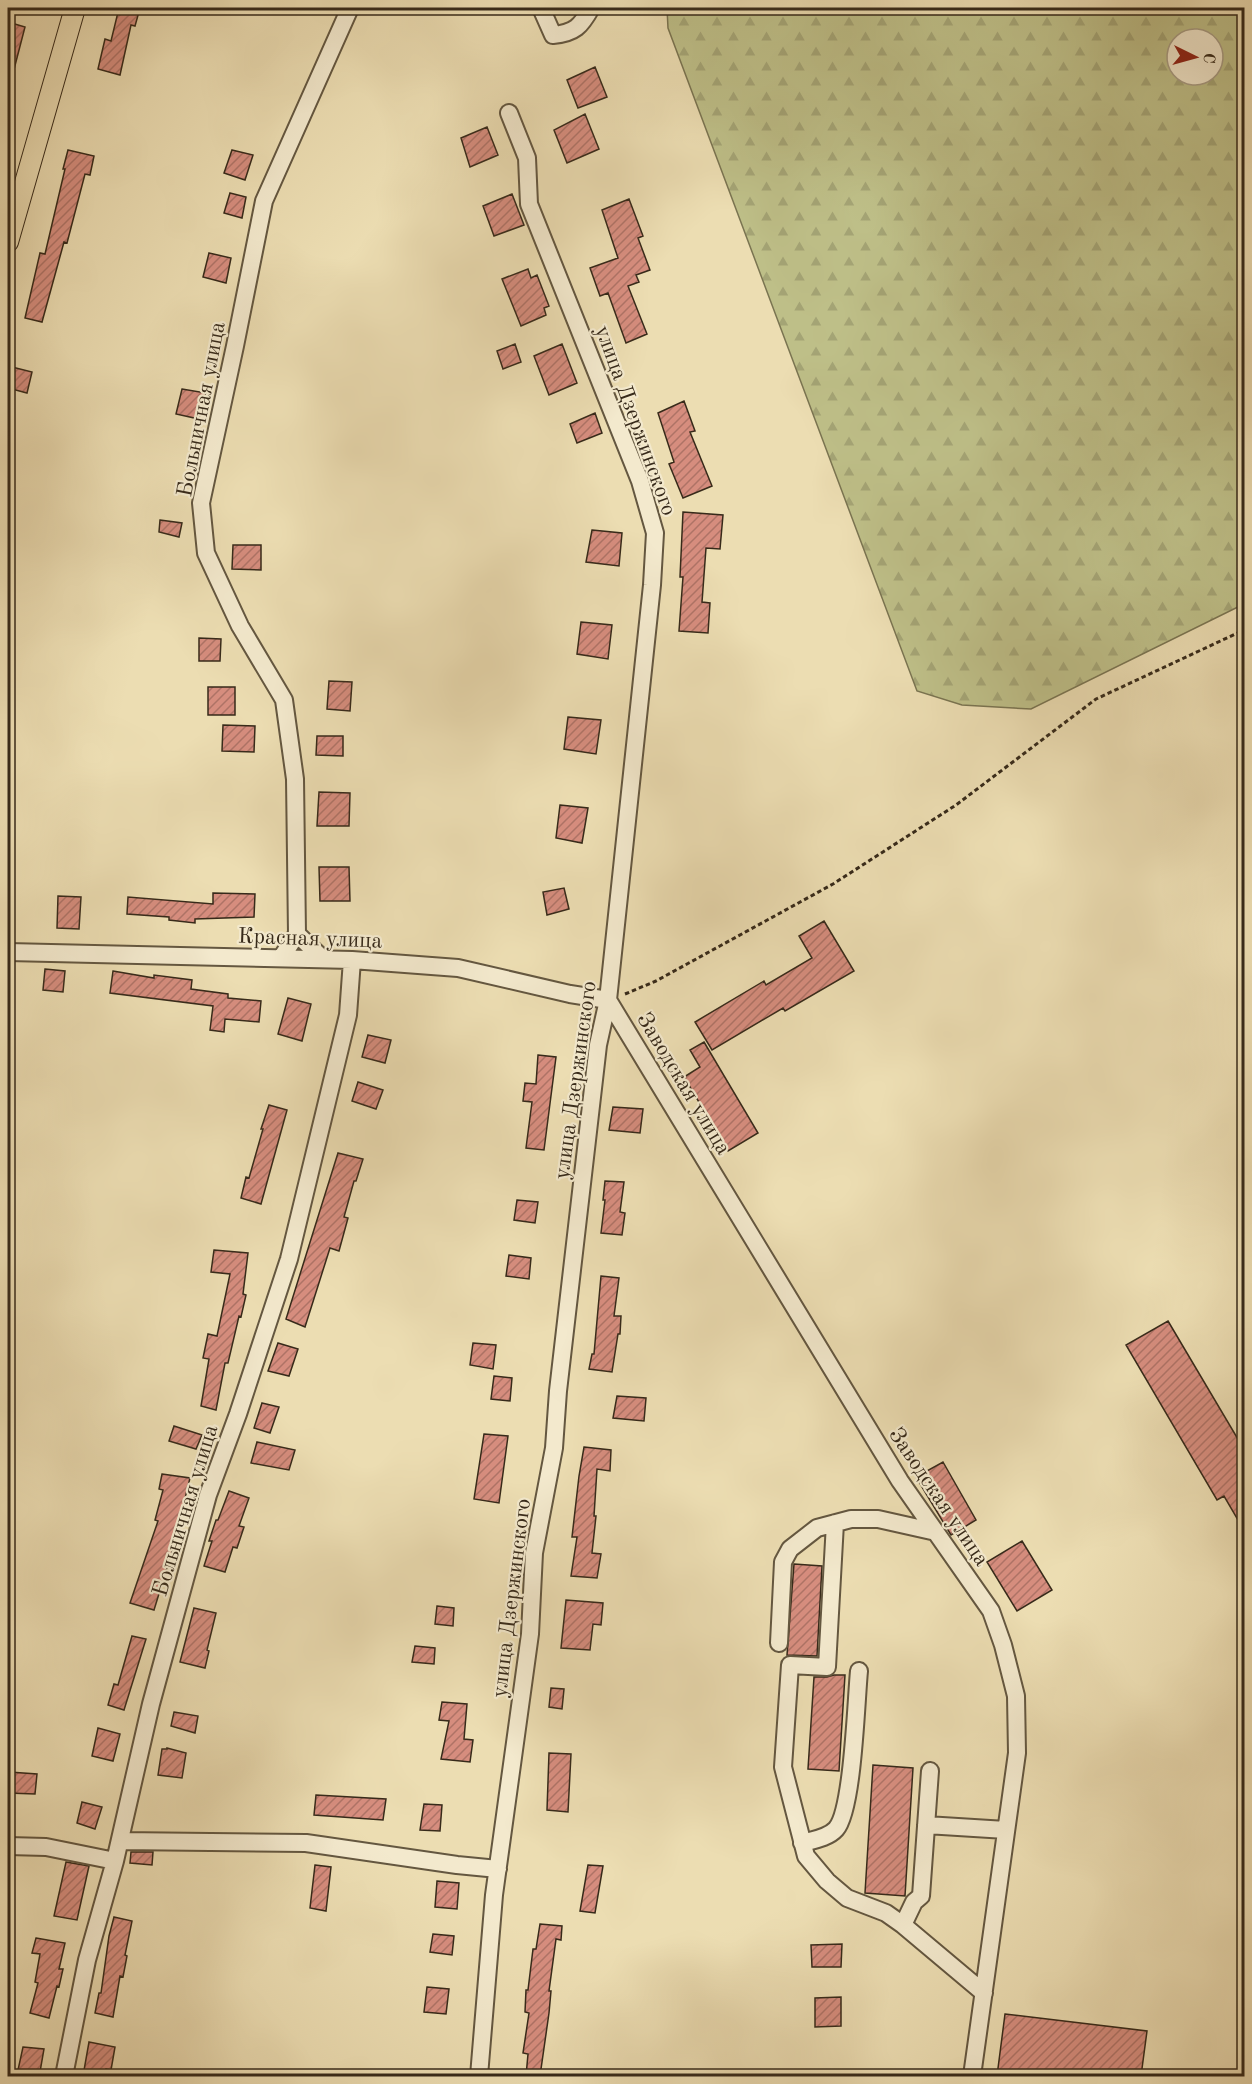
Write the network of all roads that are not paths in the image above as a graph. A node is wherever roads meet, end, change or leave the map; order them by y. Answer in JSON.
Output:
{"nodes":[{"id":1,"x":75,"y":8,"type":"edge"},
{"id":2,"x":350,"y":8,"type":"edge"},
{"id":3,"x":541,"y":8,"type":"edge"},
{"id":4,"x":591,"y":8,"type":"edge"},
{"id":5,"x":509,"y":113,"type":"dead end"},
{"id":6,"x":8,"y":242,"type":"edge"},
{"id":7,"x":297,"y":934,"type":"junction"},
{"id":8,"x":8,"y":952,"type":"edge"},
{"id":9,"x":280,"y":958,"type":"junction"},
{"id":10,"x":323,"y":959,"type":"junction"},
{"id":11,"x":352,"y":960,"type":"junction"},
{"id":12,"x":608,"y":1000,"type":"junction"},
{"id":13,"x":835,"y":1523,"type":"junction"},
{"id":14,"x":936,"y":1533,"type":"junction"},
{"id":15,"x":779,"y":1643,"type":"dead end"},
{"id":16,"x":859,"y":1671,"type":"dead end"},
{"id":17,"x":930,"y":1771,"type":"dead end"},
{"id":18,"x":926,"y":1825,"type":"junction"},
{"id":19,"x":1006,"y":1830,"type":"junction"},
{"id":20,"x":120,"y":1841,"type":"junction"},
{"id":21,"x":802,"y":1843,"type":"junction"},
{"id":22,"x":8,"y":1846,"type":"edge"},
{"id":23,"x":115,"y":1861,"type":"junction"},
{"id":24,"x":498,"y":1869,"type":"junction"},
{"id":25,"x":903,"y":1925,"type":"junction"},
{"id":26,"x":984,"y":1993,"type":"junction"},
{"id":27,"x":64,"y":2076,"type":"edge"},
{"id":28,"x":479,"y":2076,"type":"edge"},
{"id":29,"x":972,"y":2076,"type":"edge"}],
"edges":[{"from":1,"to":6,"type":"main road"},
{"from":2,"to":7,"type":"street","name":"Больничная улица"},
{"from":3,"to":4,"type":"street"},
{"from":5,"to":12,"type":"street","name":"улица Дзержинского"},
{"from":7,"to":9,"type":"street"},
{"from":7,"to":10,"type":"street"},
{"from":8,"to":9,"type":"street","name":"Красная улица"},
{"from":9,"to":10,"type":"street","name":"Красная улица"},
{"from":10,"to":11,"type":"street","name":"Красная улица"},
{"from":11,"to":12,"type":"street","name":"Красная улица"},
{"from":11,"to":20,"type":"street","name":"Больничная улица"},
{"from":12,"to":14,"type":"street","name":"Заводская улица"},
{"from":12,"to":24,"type":"street","name":"улица Дзержинского"},
{"from":13,"to":14,"type":"street"},
{"from":13,"to":15,"type":"street"},
{"from":13,"to":21,"type":"street"},
{"from":14,"to":19,"type":"street","name":"Заводская улица"},
{"from":16,"to":21,"type":"street"},
{"from":17,"to":18,"type":"street"},
{"from":18,"to":19,"type":"street"},
{"from":18,"to":25,"type":"street"},
{"from":19,"to":26,"type":"street","name":"Заводская улица"},
{"from":20,"to":23,"type":"street","name":"Больничная улица"},
{"from":20,"to":24,"type":"street"},
{"from":21,"to":25,"type":"street"},
{"from":22,"to":23,"type":"street"},
{"from":23,"to":27,"type":"street","name":"Больничная улица"},
{"from":24,"to":28,"type":"street","name":"улица Дзержинского"},
{"from":25,"to":26,"type":"street"},
{"from":26,"to":29,"type":"street","name":"Заводская улица"}]}
